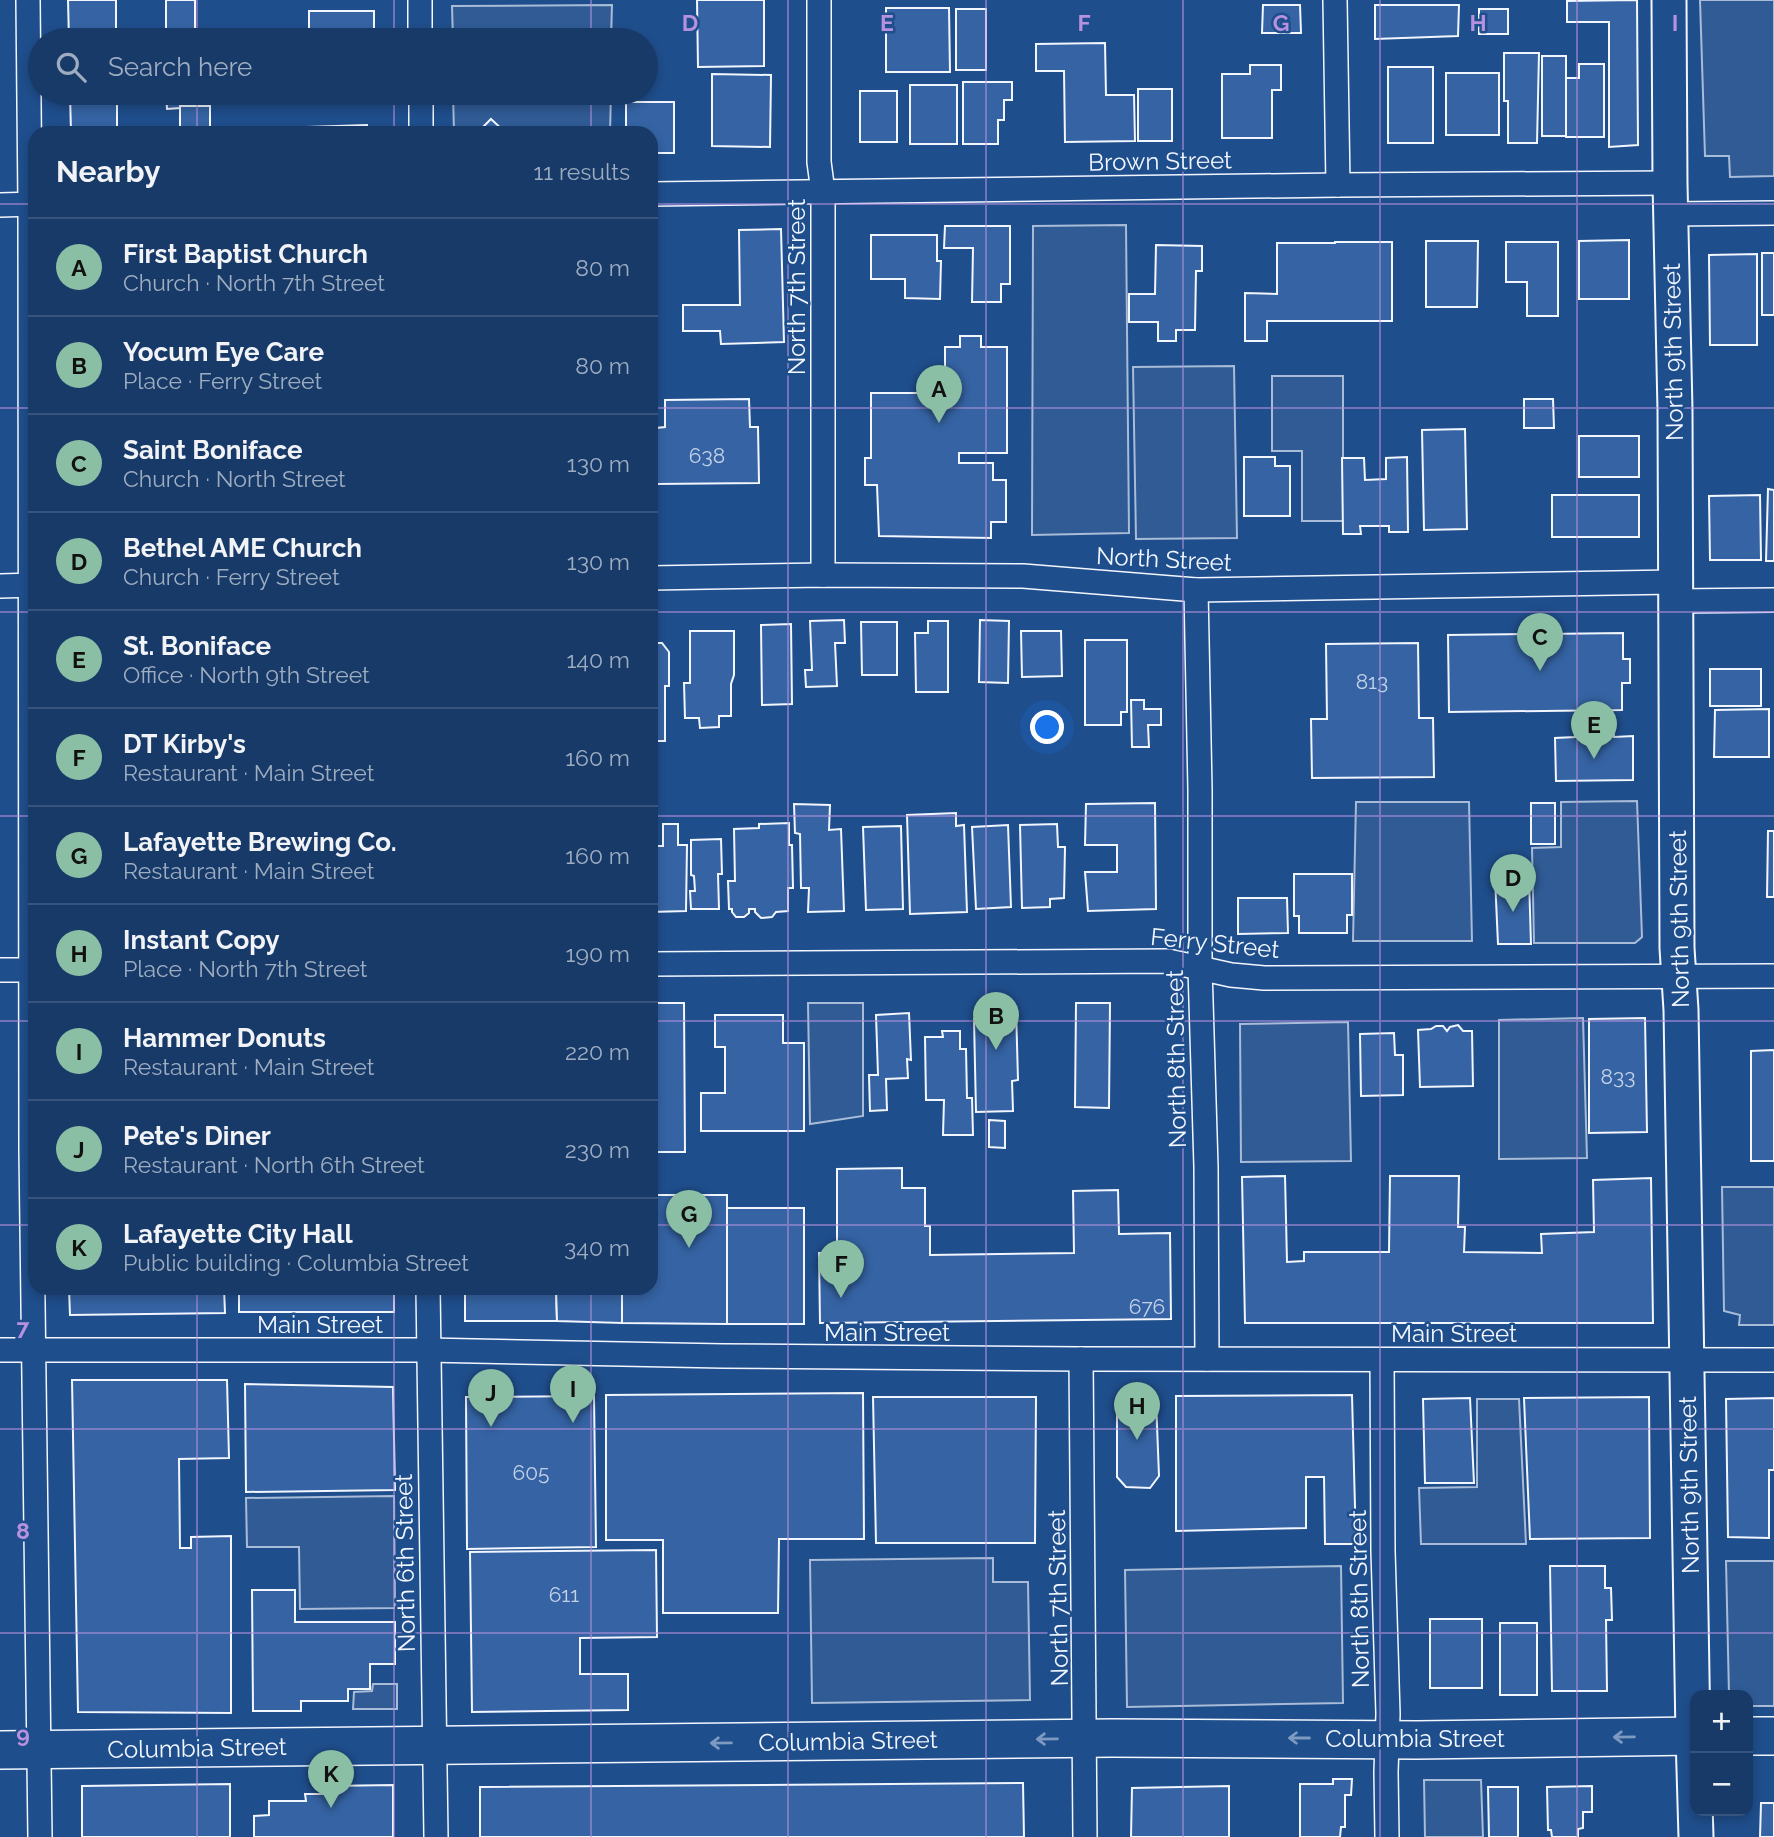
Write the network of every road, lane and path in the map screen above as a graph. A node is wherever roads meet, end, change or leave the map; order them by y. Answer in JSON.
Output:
{"nodes":[{"id":1,"x":28,"y":0,"type":"edge"},
{"id":2,"x":420,"y":0,"type":"edge"},
{"id":3,"x":819,"y":0,"type":"edge"},
{"id":4,"x":1335,"y":0,"type":"edge"},
{"id":5,"x":1669,"y":0,"type":"edge"},
{"id":6,"x":29,"y":28,"type":"edge"},
{"id":7,"x":420,"y":28,"type":"edge"},
{"id":8,"x":31,"y":105,"type":"edge"},
{"id":9,"x":421,"y":105,"type":"edge"},
{"id":10,"x":31,"y":126,"type":"edge"},
{"id":11,"x":421,"y":126,"type":"edge"},
{"id":12,"x":1338,"y":185,"type":"junction"},
{"id":13,"x":823,"y":192,"type":"junction"},
{"id":14,"x":658,"y":194,"type":"edge"},
{"id":15,"x":1670,"y":199,"type":"junction"},
{"id":16,"x":0,"y":205,"type":"edge"},
{"id":17,"x":28,"y":205,"type":"edge"},
{"id":18,"x":1774,"y":213,"type":"edge"},
{"id":19,"x":823,"y":575,"type":"junction"},
{"id":20,"x":658,"y":578,"type":"edge"},
{"id":21,"x":28,"y":585,"type":"edge"},
{"id":22,"x":0,"y":586,"type":"edge"},
{"id":23,"x":1196,"y":590,"type":"junction"},
{"id":24,"x":1674,"y":592,"type":"junction"},
{"id":25,"x":1774,"y":600,"type":"edge"},
{"id":26,"x":658,"y":964,"type":"edge"},
{"id":27,"x":1200,"y":968,"type":"junction"},
{"id":28,"x":0,"y":970,"type":"edge"},
{"id":29,"x":28,"y":970,"type":"edge"},
{"id":30,"x":1678,"y":976,"type":"junction"},
{"id":31,"x":1774,"y":976,"type":"edge"},
{"id":32,"x":33,"y":1295,"type":"edge"},
{"id":33,"x":428,"y":1295,"type":"edge"},
{"id":34,"x":0,"y":1350,"type":"edge"},
{"id":35,"x":427,"y":1350,"type":"junction"},
{"id":36,"x":33,"y":1351,"type":"junction"},
{"id":37,"x":1082,"y":1359,"type":"junction"},
{"id":38,"x":1207,"y":1359,"type":"junction"},
{"id":39,"x":1382,"y":1360,"type":"junction"},
{"id":40,"x":1688,"y":1360,"type":"junction"},
{"id":41,"x":1774,"y":1360,"type":"edge"},
{"id":42,"x":1693,"y":1690,"type":"edge"},
{"id":43,"x":1690,"y":1736,"type":"edge"},
{"id":44,"x":1753,"y":1736,"type":"edge"},
{"id":45,"x":1774,"y":1736,"type":"edge"},
{"id":46,"x":1085,"y":1738,"type":"junction"},
{"id":47,"x":1387,"y":1739,"type":"junction"},
{"id":48,"x":434,"y":1746,"type":"junction"},
{"id":49,"x":0,"y":1749,"type":"edge"},
{"id":50,"x":39,"y":1749,"type":"junction"},
{"id":51,"x":1694,"y":1753,"type":"edge"},
{"id":52,"x":40,"y":1837,"type":"edge"},
{"id":53,"x":436,"y":1837,"type":"edge"},
{"id":54,"x":1085,"y":1837,"type":"edge"},
{"id":55,"x":1387,"y":1837,"type":"edge"},
{"id":56,"x":1696,"y":1837,"type":"edge"}],
"edges":[{"from":1,"to":6,"type":"street"},
{"from":2,"to":7,"type":"street"},
{"from":3,"to":13,"type":"street","name":"North 7th Street"},
{"from":4,"to":12,"type":"street"},
{"from":5,"to":15,"type":"main road","name":"North 9th Street"},
{"from":8,"to":10,"type":"street"},
{"from":9,"to":11,"type":"street"},
{"from":12,"to":13,"type":"street","name":"Brown Street"},
{"from":12,"to":15,"type":"street","name":"Brown Street"},
{"from":13,"to":14,"type":"street","name":"Brown Street"},
{"from":13,"to":19,"type":"street","name":"North 7th Street"},
{"from":15,"to":18,"type":"street","name":"Brown Street"},
{"from":15,"to":24,"type":"main road","name":"North 9th Street"},
{"from":16,"to":17,"type":"street"},
{"from":19,"to":20,"type":"street","name":"North Street"},
{"from":19,"to":23,"type":"street","name":"North Street"},
{"from":21,"to":22,"type":"street"},
{"from":23,"to":24,"type":"street","name":"North Street"},
{"from":23,"to":27,"type":"street","name":"North 8th Street"},
{"from":24,"to":25,"type":"street","name":"North Street"},
{"from":24,"to":30,"type":"main road","name":"North 9th Street"},
{"from":26,"to":27,"type":"street","name":"Ferry Street"},
{"from":27,"to":30,"type":"street","name":"Ferry Street"},
{"from":27,"to":38,"type":"street","name":"North 8th Street"},
{"from":28,"to":29,"type":"street"},
{"from":30,"to":31,"type":"street","name":"Ferry Street"},
{"from":30,"to":40,"type":"main road","name":"North 9th Street"},
{"from":32,"to":36,"type":"street"},
{"from":33,"to":35,"type":"street","name":"North 6th Street"},
{"from":34,"to":36,"type":"street","name":"Main Street"},
{"from":35,"to":36,"type":"street","name":"Main Street"},
{"from":35,"to":37,"type":"street","name":"Main Street"},
{"from":35,"to":48,"type":"street","name":"North 6th Street"},
{"from":36,"to":50,"type":"street"},
{"from":37,"to":38,"type":"street","name":"Main Street"},
{"from":37,"to":46,"type":"street","name":"North 7th Street"},
{"from":38,"to":39,"type":"street","name":"Main Street"},
{"from":39,"to":40,"type":"street","name":"Main Street"},
{"from":39,"to":47,"type":"street","name":"North 8th Street"},
{"from":40,"to":41,"type":"street","name":"Main Street"},
{"from":40,"to":42,"type":"main road","name":"North 9th Street"},
{"from":43,"to":47,"type":"main road","name":"Columbia Street","one_way":true},
{"from":44,"to":45,"type":"main road"},
{"from":47,"to":46,"type":"main road","name":"Columbia Street","one_way":true},
{"from":46,"to":48,"type":"main road","name":"Columbia Street","one_way":true},
{"from":46,"to":54,"type":"street","name":"North 7th Street"},
{"from":47,"to":55,"type":"street","name":"North 8th Street"},
{"from":48,"to":50,"type":"main road","name":"Columbia Street"},
{"from":48,"to":53,"type":"street","name":"North 6th Street"},
{"from":49,"to":50,"type":"main road","name":"Columbia Street"},
{"from":50,"to":52,"type":"street"},
{"from":51,"to":56,"type":"main road","name":"North 9th Street"}]}
